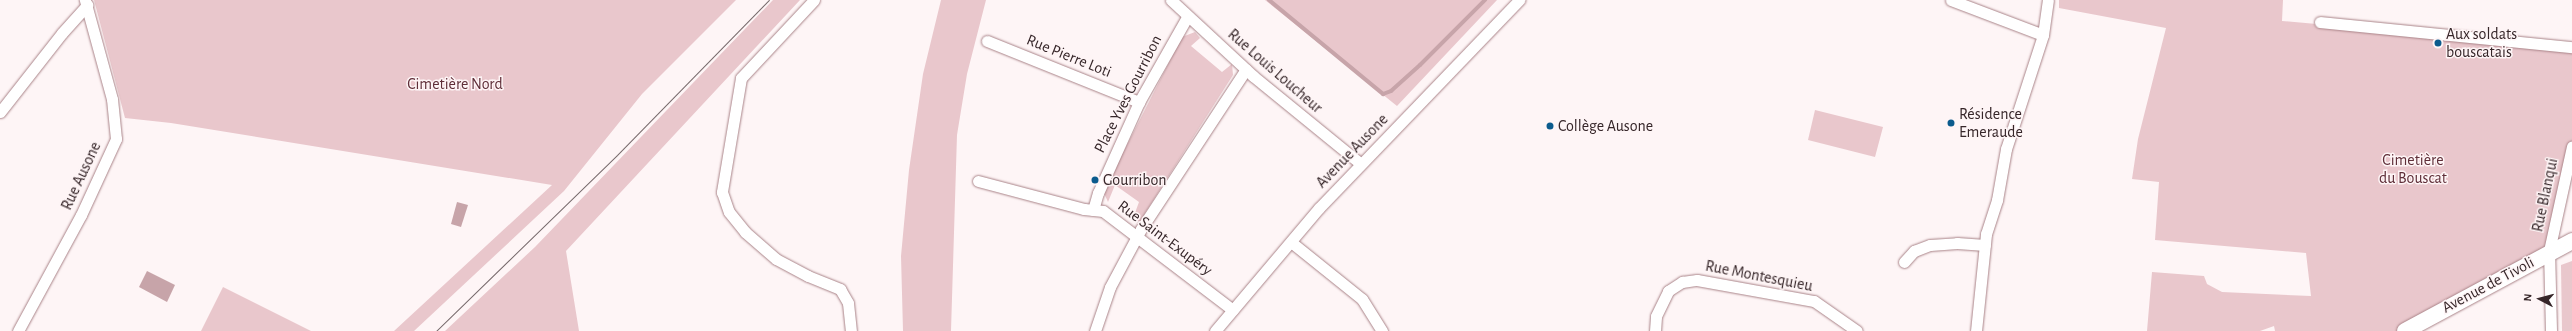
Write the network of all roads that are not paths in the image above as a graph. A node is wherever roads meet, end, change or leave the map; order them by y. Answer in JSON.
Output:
{"nodes":[{"id":1,"x":814,"y":0,"type":"edge"},
{"id":2,"x":1171,"y":0,"type":"edge"},
{"id":3,"x":1519,"y":0,"type":"edge"},
{"id":4,"x":1951,"y":0,"type":"edge"},
{"id":5,"x":2048,"y":0,"type":"edge"},
{"id":6,"x":86,"y":3,"type":"edge"},
{"id":7,"x":1187,"y":17,"type":"junction"},
{"id":8,"x":2320,"y":22,"type":"dead end"},
{"id":9,"x":2043,"y":34,"type":"junction"},
{"id":10,"x":987,"y":41,"type":"dead end"},
{"id":11,"x":2572,"y":47,"type":"edge"},
{"id":12,"x":1246,"y":68,"type":"junction"},
{"id":13,"x":1139,"y":102,"type":"junction"},
{"id":14,"x":0,"y":112,"type":"edge"},
{"id":15,"x":2572,"y":146,"type":"edge"},
{"id":16,"x":1361,"y":164,"type":"junction"},
{"id":17,"x":978,"y":181,"type":"dead end"},
{"id":18,"x":1094,"y":210,"type":"junction"},
{"id":19,"x":1137,"y":236,"type":"junction"},
{"id":20,"x":2572,"y":240,"type":"edge"},
{"id":21,"x":1290,"y":242,"type":"junction"},
{"id":22,"x":1985,"y":245,"type":"junction"},
{"id":23,"x":2548,"y":252,"type":"junction"},
{"id":24,"x":1904,"y":262,"type":"dead end"},
{"id":25,"x":1232,"y":310,"type":"junction"},
{"id":26,"x":2420,"y":327,"type":"edge"},
{"id":27,"x":18,"y":331,"type":"edge"},
{"id":28,"x":851,"y":331,"type":"edge"},
{"id":29,"x":1095,"y":331,"type":"edge"},
{"id":30,"x":1215,"y":331,"type":"edge"},
{"id":31,"x":1382,"y":331,"type":"edge"},
{"id":32,"x":1655,"y":331,"type":"edge"},
{"id":33,"x":1857,"y":331,"type":"edge"},
{"id":34,"x":1976,"y":331,"type":"edge"},
{"id":35,"x":2405,"y":331,"type":"edge"},
{"id":36,"x":2551,"y":331,"type":"edge"}],
"edges":[{"from":1,"to":28,"type":"street"},
{"from":2,"to":7,"type":"street","name":"Rue Louis Loucheur"},
{"from":3,"to":16,"type":"street","name":"Avenue Ausone"},
{"from":4,"to":9,"type":"street"},
{"from":5,"to":9,"type":"street"},
{"from":6,"to":14,"type":"street"},
{"from":6,"to":27,"type":"street","name":"Rue Ausone"},
{"from":7,"to":12,"type":"street","name":"Rue Louis Loucheur"},
{"from":7,"to":13,"type":"street","name":"Place Yves Gourribon"},
{"from":8,"to":11,"type":"street"},
{"from":9,"to":22,"type":"street"},
{"from":10,"to":13,"type":"street","name":"Rue Pierre Loti"},
{"from":12,"to":16,"type":"street","name":"Rue Louis Loucheur"},
{"from":12,"to":19,"type":"street"},
{"from":13,"to":18,"type":"street","name":"Place Yves Gourribon"},
{"from":15,"to":23,"type":"street","name":"Rue Blanqui"},
{"from":16,"to":21,"type":"street","name":"Avenue Ausone"},
{"from":17,"to":18,"type":"street","name":"Rue Saint-Exupéry"},
{"from":18,"to":19,"type":"street","name":"Rue Saint-Exupéry"},
{"from":19,"to":25,"type":"street","name":"Rue Saint-Exupéry"},
{"from":19,"to":29,"type":"street"},
{"from":20,"to":23,"type":"street","name":"Avenue de Tivoli"},
{"from":21,"to":25,"type":"street","name":"Avenue Ausone"},
{"from":21,"to":31,"type":"street"},
{"from":22,"to":24,"type":"street"},
{"from":22,"to":34,"type":"street"},
{"from":23,"to":26,"type":"street","name":"Avenue de Tivoli"},
{"from":23,"to":36,"type":"street","name":"Rue Blanqui"},
{"from":25,"to":30,"type":"street","name":"Avenue Ausone"},
{"from":26,"to":35,"type":"street","name":"Avenue de Tivoli"},
{"from":32,"to":33,"type":"street","name":"Rue Montesquieu"}]}
